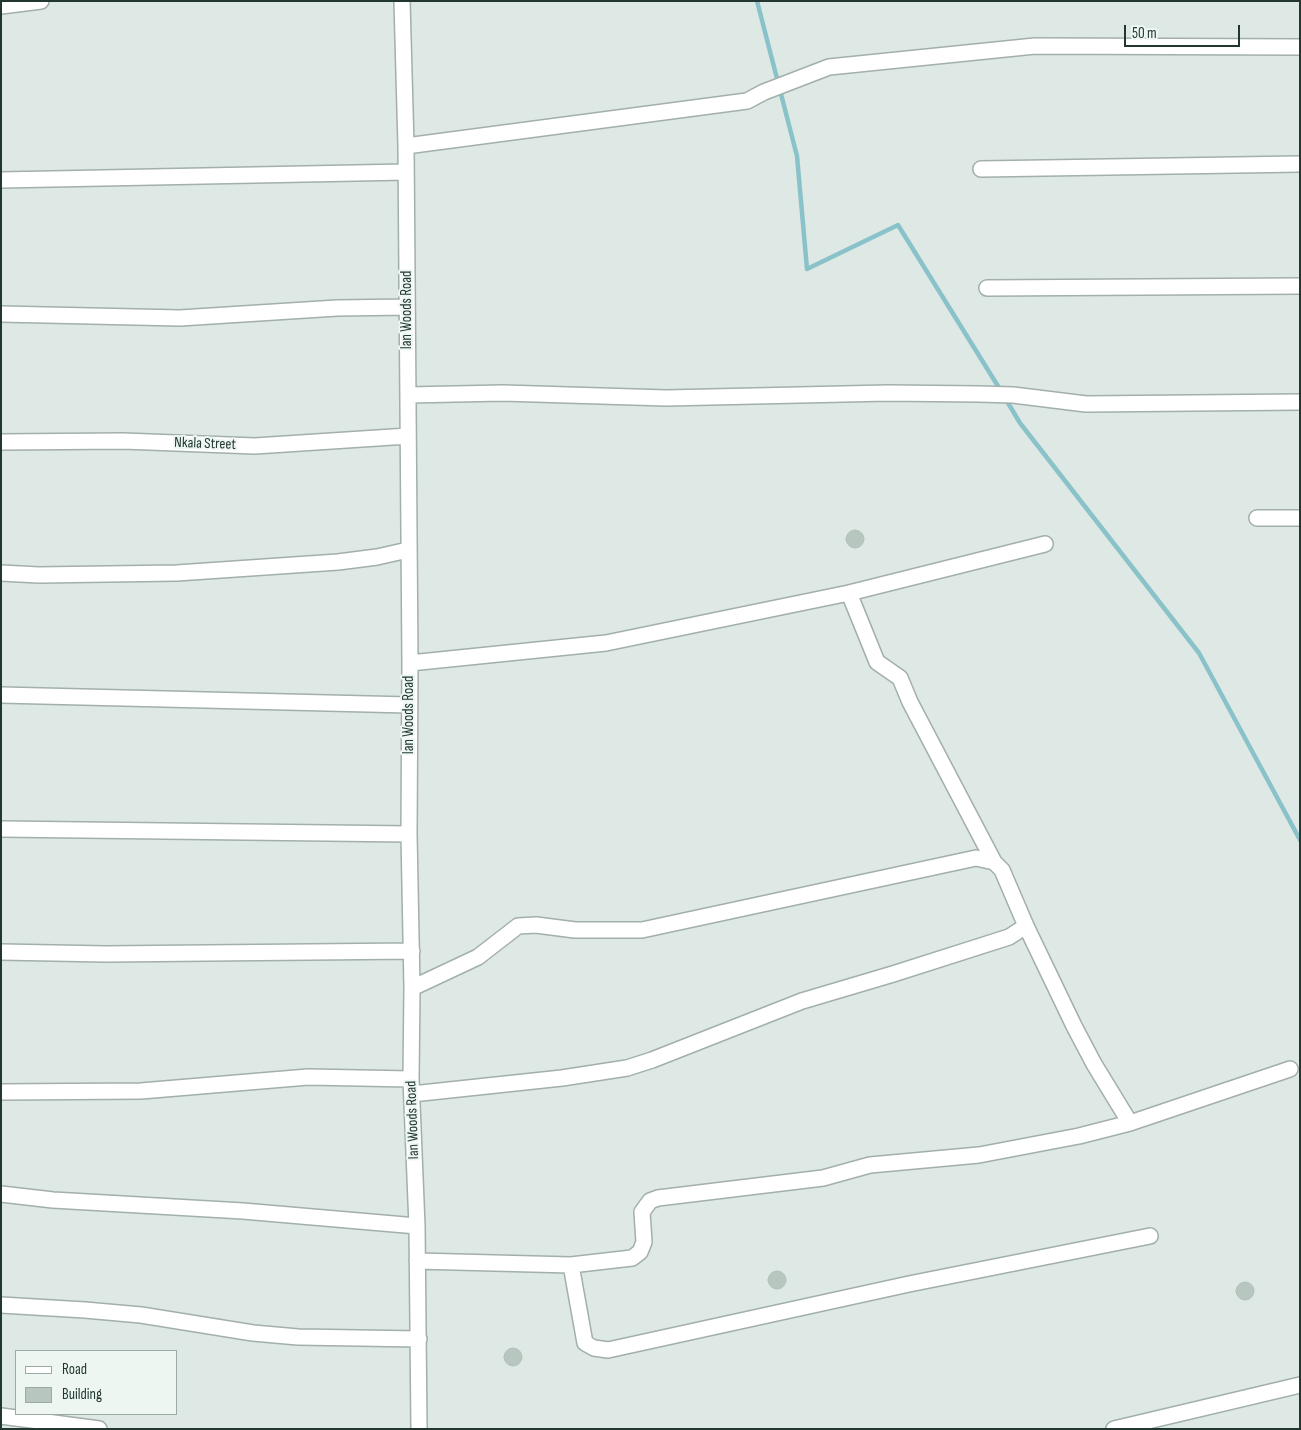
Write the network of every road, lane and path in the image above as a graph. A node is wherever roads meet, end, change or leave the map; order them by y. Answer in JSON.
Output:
{"nodes":[{"id":1,"x":41,"y":1,"type":"edge"},
{"id":2,"x":406,"y":3,"type":"edge"},
{"id":3,"x":1,"y":6,"type":"edge"},
{"id":4,"x":1300,"y":47,"type":"edge"},
{"id":5,"x":406,"y":146,"type":"junction"},
{"id":6,"x":1300,"y":164,"type":"edge"},
{"id":7,"x":981,"y":169,"type":"dead end"},
{"id":8,"x":406,"y":172,"type":"junction"},
{"id":9,"x":1,"y":180,"type":"edge"},
{"id":10,"x":1300,"y":286,"type":"edge"},
{"id":11,"x":987,"y":288,"type":"dead end"},
{"id":12,"x":407,"y":307,"type":"junction"},
{"id":13,"x":1,"y":314,"type":"edge"},
{"id":14,"x":408,"y":395,"type":"junction"},
{"id":15,"x":1300,"y":402,"type":"edge"},
{"id":16,"x":408,"y":436,"type":"junction"},
{"id":17,"x":1,"y":442,"type":"edge"},
{"id":18,"x":1257,"y":518,"type":"dead end"},
{"id":19,"x":1300,"y":518,"type":"edge"},
{"id":20,"x":1046,"y":544,"type":"dead end"},
{"id":21,"x":408,"y":550,"type":"junction"},
{"id":22,"x":1,"y":573,"type":"edge"},
{"id":23,"x":849,"y":593,"type":"junction"},
{"id":24,"x":410,"y":663,"type":"junction"},
{"id":25,"x":1,"y":695,"type":"edge"},
{"id":26,"x":409,"y":705,"type":"junction"},
{"id":27,"x":1,"y":829,"type":"edge"},
{"id":28,"x":409,"y":834,"type":"junction"},
{"id":29,"x":994,"y":862,"type":"junction"},
{"id":30,"x":1026,"y":926,"type":"junction"},
{"id":31,"x":412,"y":951,"type":"junction"},
{"id":32,"x":1,"y":952,"type":"edge"},
{"id":33,"x":412,"y":988,"type":"junction"},
{"id":34,"x":1290,"y":1069,"type":"dead end"},
{"id":35,"x":411,"y":1079,"type":"junction"},
{"id":36,"x":1,"y":1092,"type":"edge"},
{"id":37,"x":412,"y":1094,"type":"junction"},
{"id":38,"x":1130,"y":1123,"type":"junction"},
{"id":39,"x":1,"y":1194,"type":"edge"},
{"id":40,"x":417,"y":1226,"type":"junction"},
{"id":41,"x":1150,"y":1236,"type":"dead end"},
{"id":42,"x":417,"y":1261,"type":"junction"},
{"id":43,"x":571,"y":1264,"type":"junction"},
{"id":44,"x":1,"y":1305,"type":"edge"},
{"id":45,"x":419,"y":1339,"type":"junction"},
{"id":46,"x":1300,"y":1385,"type":"edge"},
{"id":47,"x":1,"y":1416,"type":"edge"},
{"id":48,"x":99,"y":1429,"type":"edge"},
{"id":49,"x":419,"y":1429,"type":"edge"},
{"id":50,"x":1114,"y":1429,"type":"edge"}],
"edges":[{"from":1,"to":3,"type":"street"},
{"from":2,"to":5,"type":"street","name":"Ian Woods Road"},
{"from":4,"to":5,"type":"street"},
{"from":5,"to":8,"type":"street","name":"Ian Woods Road"},
{"from":6,"to":7,"type":"street"},
{"from":8,"to":9,"type":"street"},
{"from":8,"to":12,"type":"street","name":"Ian Woods Road"},
{"from":10,"to":11,"type":"street"},
{"from":12,"to":13,"type":"street"},
{"from":12,"to":14,"type":"street","name":"Ian Woods Road"},
{"from":14,"to":15,"type":"street"},
{"from":14,"to":16,"type":"street","name":"Ian Woods Road"},
{"from":16,"to":17,"type":"street","name":"Nkala Street"},
{"from":16,"to":21,"type":"street","name":"Ian Woods Road"},
{"from":18,"to":19,"type":"street"},
{"from":20,"to":23,"type":"street"},
{"from":21,"to":22,"type":"street"},
{"from":21,"to":24,"type":"street","name":"Ian Woods Road"},
{"from":23,"to":24,"type":"street"},
{"from":23,"to":29,"type":"street"},
{"from":24,"to":26,"type":"street","name":"Ian Woods Road"},
{"from":25,"to":26,"type":"street"},
{"from":26,"to":28,"type":"street","name":"Ian Woods Road"},
{"from":27,"to":28,"type":"street"},
{"from":28,"to":31,"type":"street","name":"Ian Woods Road"},
{"from":29,"to":30,"type":"street"},
{"from":29,"to":33,"type":"street"},
{"from":30,"to":37,"type":"street"},
{"from":30,"to":38,"type":"street"},
{"from":31,"to":32,"type":"street"},
{"from":31,"to":33,"type":"street","name":"Ian Woods Road"},
{"from":33,"to":35,"type":"street","name":"Ian Woods Road"},
{"from":34,"to":38,"type":"street"},
{"from":35,"to":36,"type":"street"},
{"from":35,"to":37,"type":"street","name":"Ian Woods Road"},
{"from":37,"to":40,"type":"street","name":"Ian Woods Road"},
{"from":38,"to":43,"type":"street"},
{"from":39,"to":40,"type":"street"},
{"from":40,"to":42,"type":"street","name":"Ian Woods Road"},
{"from":41,"to":43,"type":"street"},
{"from":42,"to":43,"type":"street"},
{"from":42,"to":45,"type":"street","name":"Ian Woods Road"},
{"from":44,"to":45,"type":"street"},
{"from":45,"to":49,"type":"street","name":"Ian Woods Road"},
{"from":46,"to":50,"type":"street"},
{"from":47,"to":48,"type":"street"}]}
